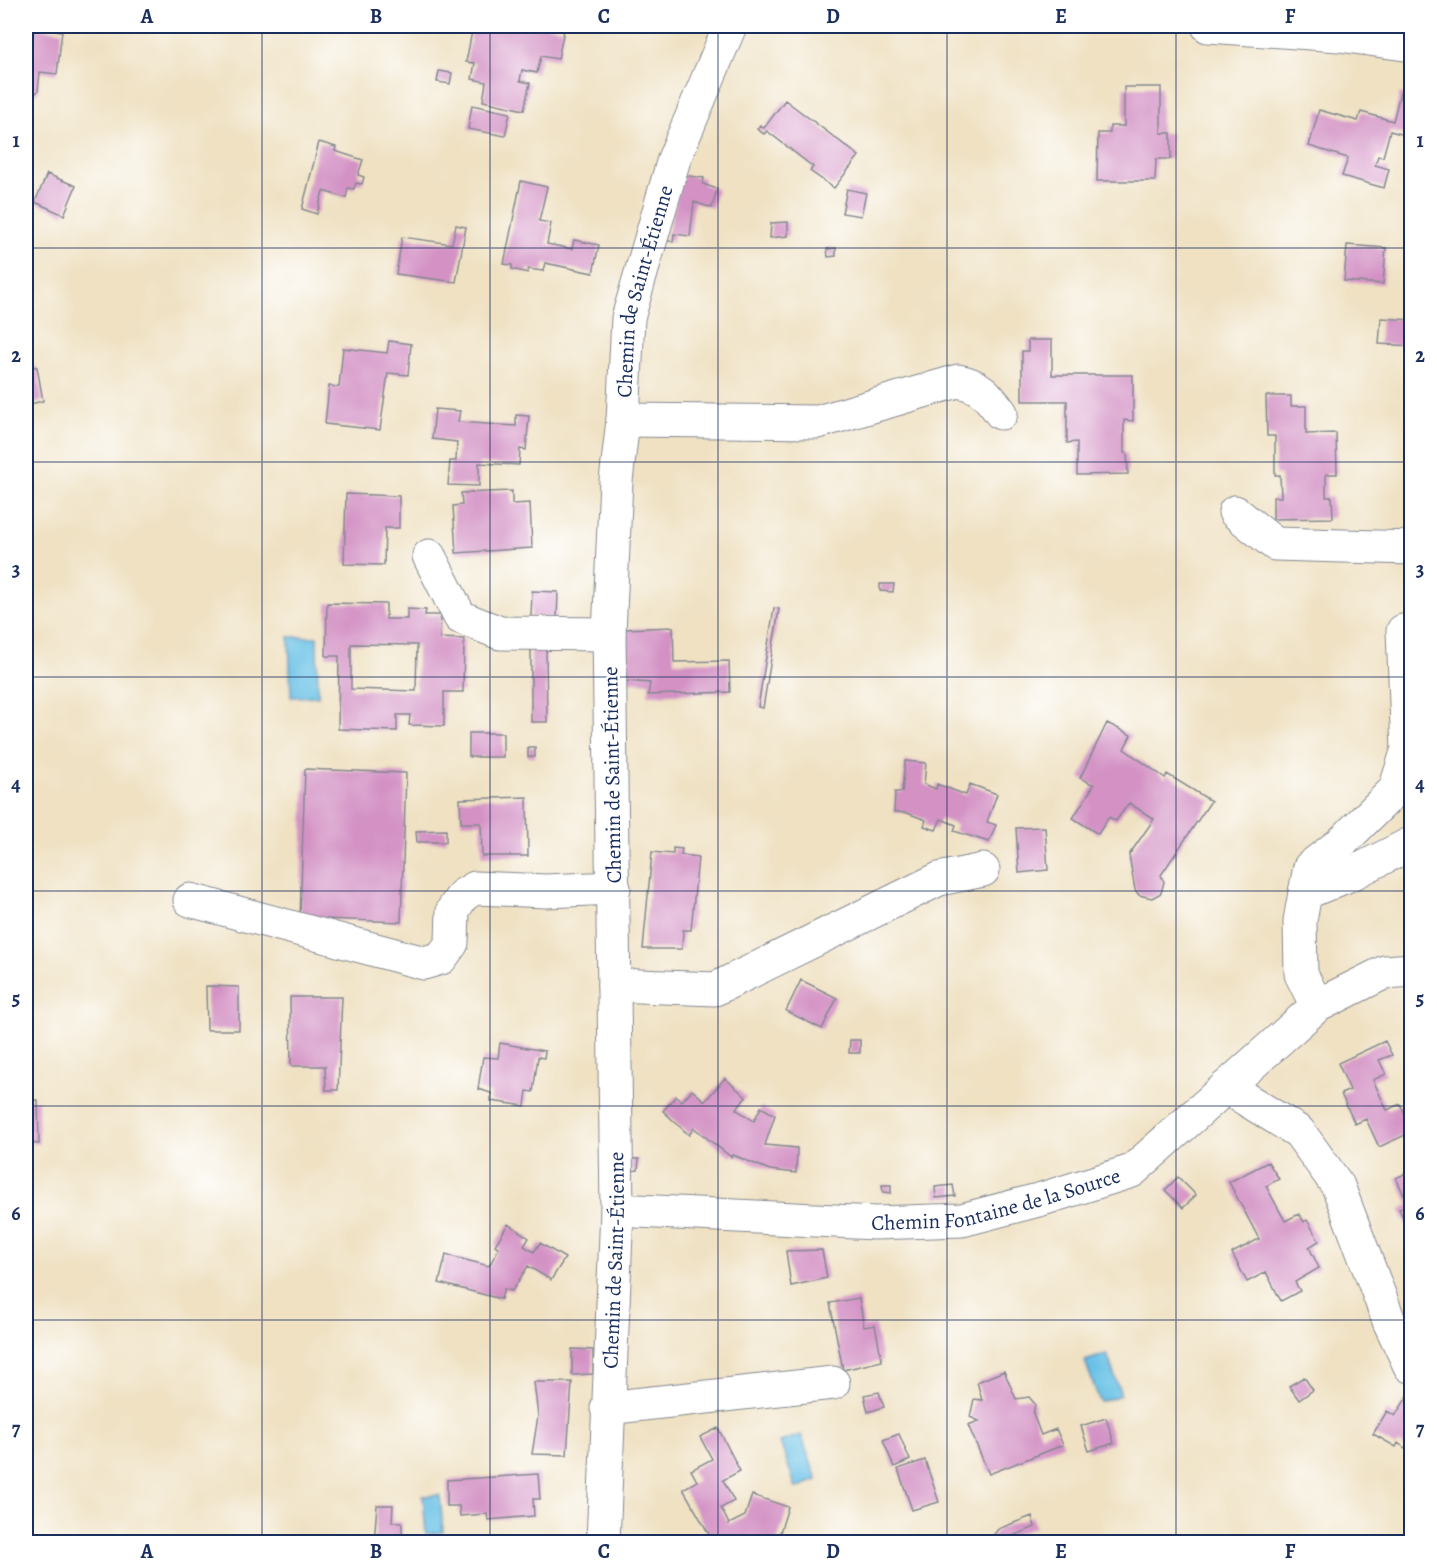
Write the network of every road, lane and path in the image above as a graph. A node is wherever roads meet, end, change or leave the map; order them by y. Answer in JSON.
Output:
{"nodes":[{"id":1,"x":730,"y":26,"type":"edge"},
{"id":2,"x":1208,"y":26,"type":"edge"},
{"id":3,"x":1412,"y":45,"type":"edge"},
{"id":4,"x":1001,"y":413,"type":"dead end"},
{"id":5,"x":623,"y":420,"type":"junction"},
{"id":6,"x":1235,"y":512,"type":"dead end"},
{"id":7,"x":1412,"y":549,"type":"edge"},
{"id":8,"x":429,"y":556,"type":"dead end"},
{"id":9,"x":1403,"y":631,"type":"dead end"},
{"id":10,"x":609,"y":634,"type":"junction"},
{"id":11,"x":1412,"y":843,"type":"edge"},
{"id":12,"x":982,"y":870,"type":"dead end"},
{"id":13,"x":614,"y":888,"type":"junction"},
{"id":14,"x":1305,"y":893,"type":"junction"},
{"id":15,"x":190,"y":900,"type":"dead end"},
{"id":16,"x":1412,"y":970,"type":"edge"},
{"id":17,"x":615,"y":986,"type":"junction"},
{"id":18,"x":1317,"y":1006,"type":"junction"},
{"id":19,"x":1226,"y":1087,"type":"junction"},
{"id":20,"x":617,"y":1210,"type":"junction"},
{"id":21,"x":1410,"y":1366,"type":"dead end"},
{"id":22,"x":834,"y":1383,"type":"dead end"},
{"id":23,"x":607,"y":1408,"type":"junction"},
{"id":24,"x":603,"y":1542,"type":"edge"}],
"edges":[{"from":1,"to":5,"type":"street","name":"Chemin de Saint-Étienne"},
{"from":2,"to":3,"type":"street"},
{"from":4,"to":5,"type":"street"},
{"from":5,"to":10,"type":"street","name":"Chemin de Saint-Étienne"},
{"from":6,"to":7,"type":"street"},
{"from":8,"to":10,"type":"street"},
{"from":9,"to":14,"type":"street"},
{"from":10,"to":13,"type":"street","name":"Chemin de Saint-Étienne"},
{"from":11,"to":14,"type":"street"},
{"from":12,"to":17,"type":"street"},
{"from":13,"to":15,"type":"street"},
{"from":13,"to":17,"type":"street","name":"Chemin de Saint-Étienne"},
{"from":14,"to":18,"type":"street"},
{"from":16,"to":18,"type":"street","name":"Chemin Fontaine de la Source"},
{"from":17,"to":20,"type":"street","name":"Chemin de Saint-Étienne"},
{"from":18,"to":19,"type":"street","name":"Chemin Fontaine de la Source"},
{"from":19,"to":20,"type":"street","name":"Chemin Fontaine de la Source"},
{"from":19,"to":21,"type":"street"},
{"from":20,"to":23,"type":"street","name":"Chemin de Saint-Étienne"},
{"from":22,"to":23,"type":"street"},
{"from":23,"to":24,"type":"street","name":"Chemin de Saint-Étienne"}]}
